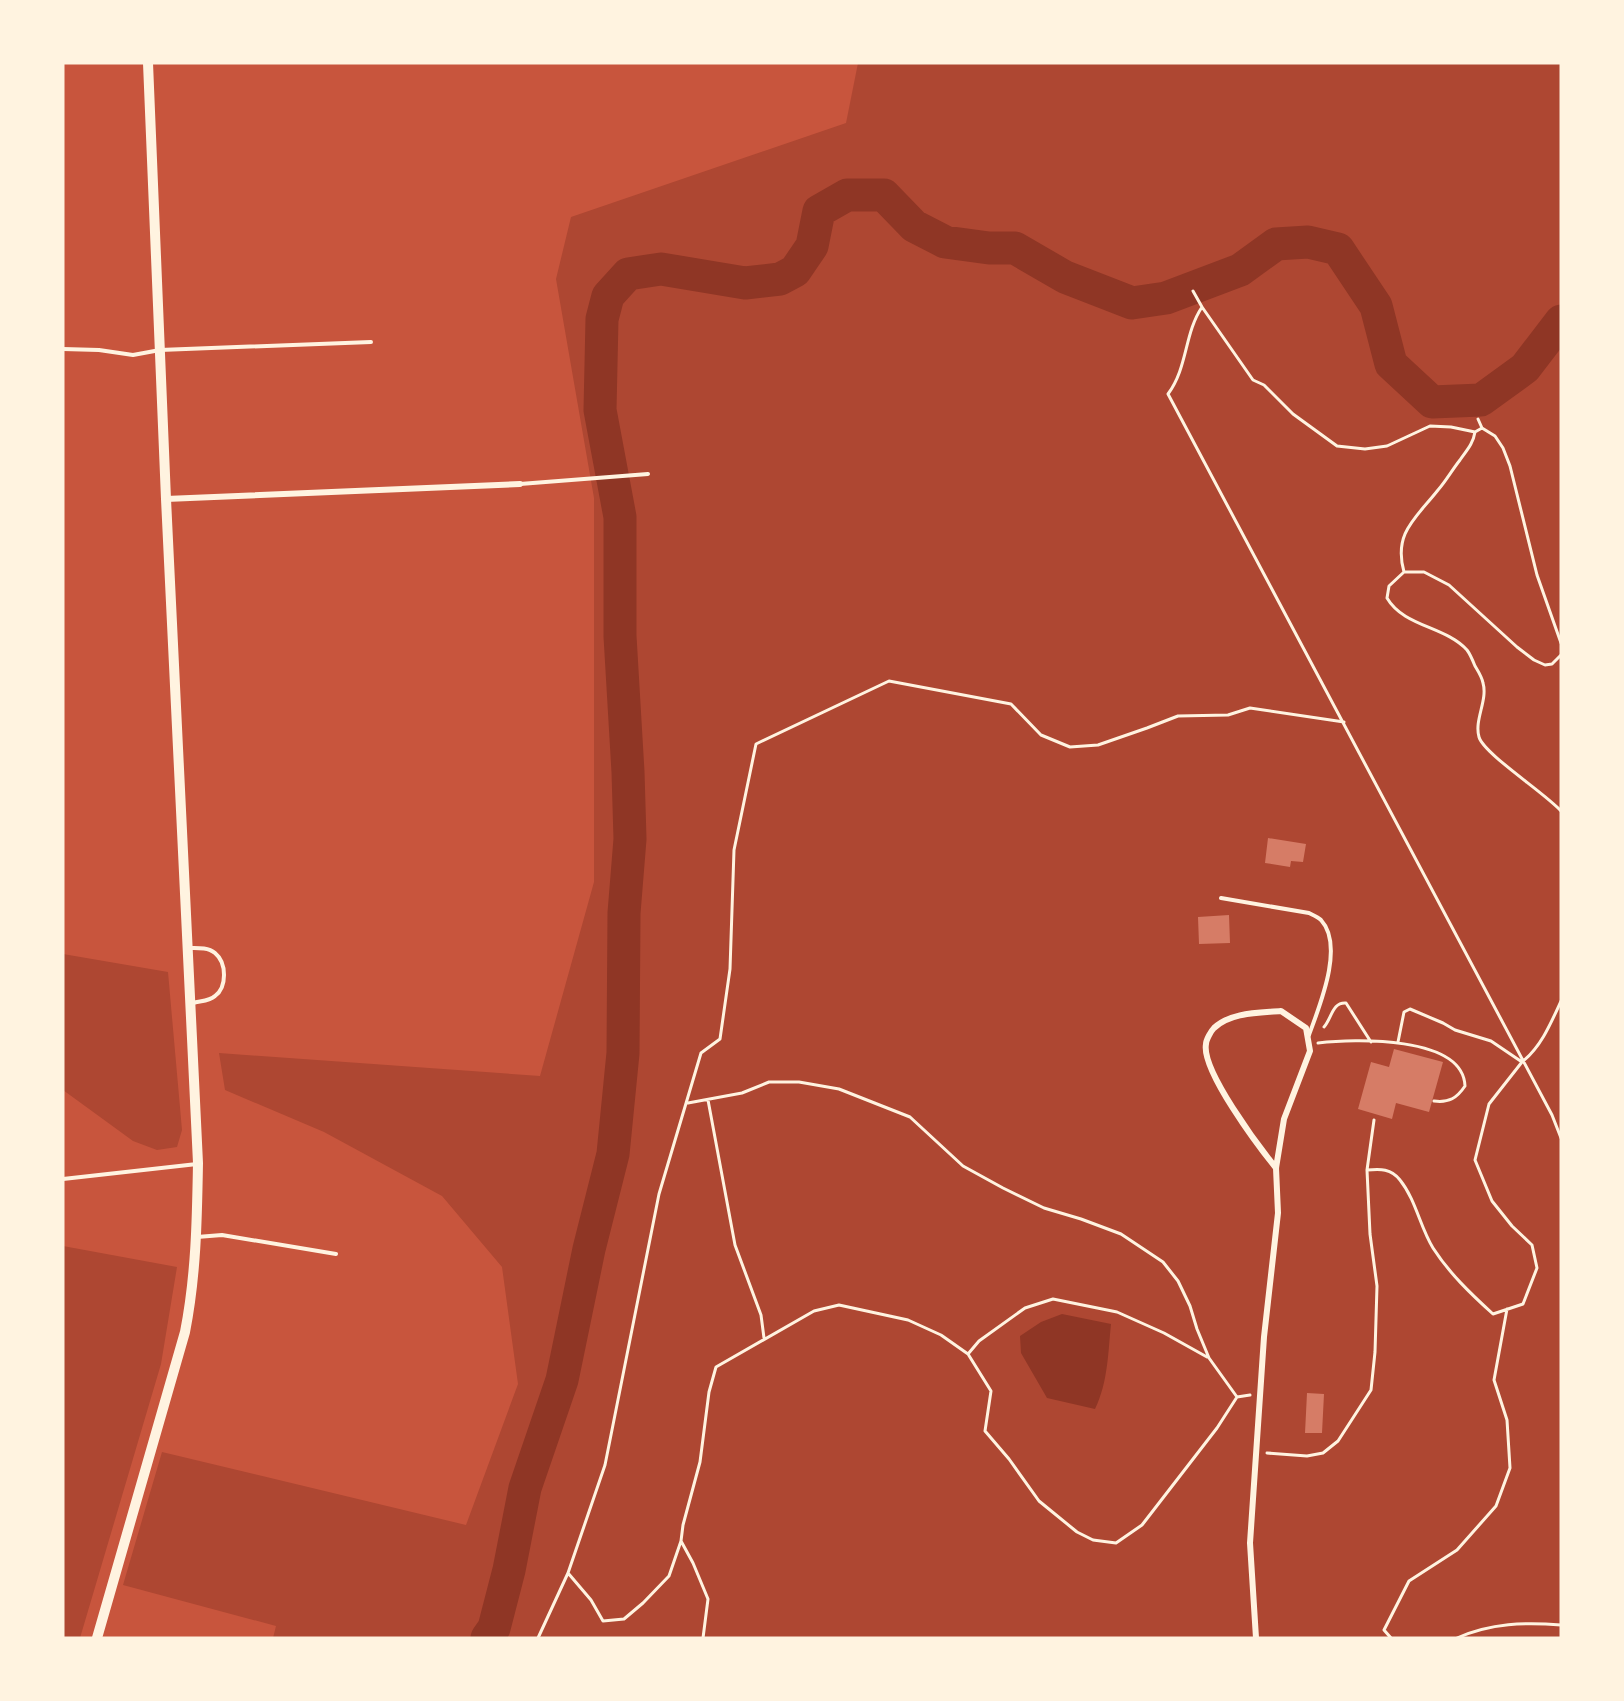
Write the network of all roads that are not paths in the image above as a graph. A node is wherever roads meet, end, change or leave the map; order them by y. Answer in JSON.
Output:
{"nodes":[{"id":1,"x":148,"y":63,"type":"edge"},
{"id":2,"x":371,"y":342,"type":"dead end"},
{"id":3,"x":63,"y":350,"type":"edge"},
{"id":4,"x":160,"y":350,"type":"junction"},
{"id":5,"x":648,"y":474,"type":"dead end"},
{"id":6,"x":520,"y":484,"type":"joint"},
{"id":7,"x":166,"y":499,"type":"junction"},
{"id":8,"x":1221,"y":898,"type":"dead end"},
{"id":9,"x":186,"y":948,"type":"junction"},
{"id":10,"x":189,"y":1004,"type":"junction"},
{"id":11,"x":1308,"y":1041,"type":"junction"},
{"id":12,"x":198,"y":1163,"type":"junction"},
{"id":13,"x":1276,"y":1168,"type":"junction"},
{"id":14,"x":63,"y":1179,"type":"edge"},
{"id":15,"x":197,"y":1238,"type":"junction"},
{"id":16,"x":336,"y":1254,"type":"dead end"},
{"id":17,"x":97,"y":1638,"type":"edge"},
{"id":18,"x":1256,"y":1638,"type":"edge"}],
"edges":[{"from":1,"to":4,"type":"street"},
{"from":2,"to":4,"type":"lane"},
{"from":3,"to":4,"type":"lane"},
{"from":4,"to":7,"type":"street"},
{"from":5,"to":6,"type":"lane"},
{"from":6,"to":7,"type":"street"},
{"from":7,"to":9,"type":"street"},
{"from":8,"to":11,"type":"lane"},
{"from":9,"to":10,"type":"street"},
{"from":9,"to":10,"type":"lane"},
{"from":10,"to":12,"type":"street"},
{"from":11,"to":13,"type":"street"},
{"from":11,"to":13,"type":"street"},
{"from":12,"to":14,"type":"lane"},
{"from":12,"to":15,"type":"street"},
{"from":13,"to":18,"type":"street"},
{"from":15,"to":16,"type":"lane"},
{"from":15,"to":17,"type":"street"}]}
